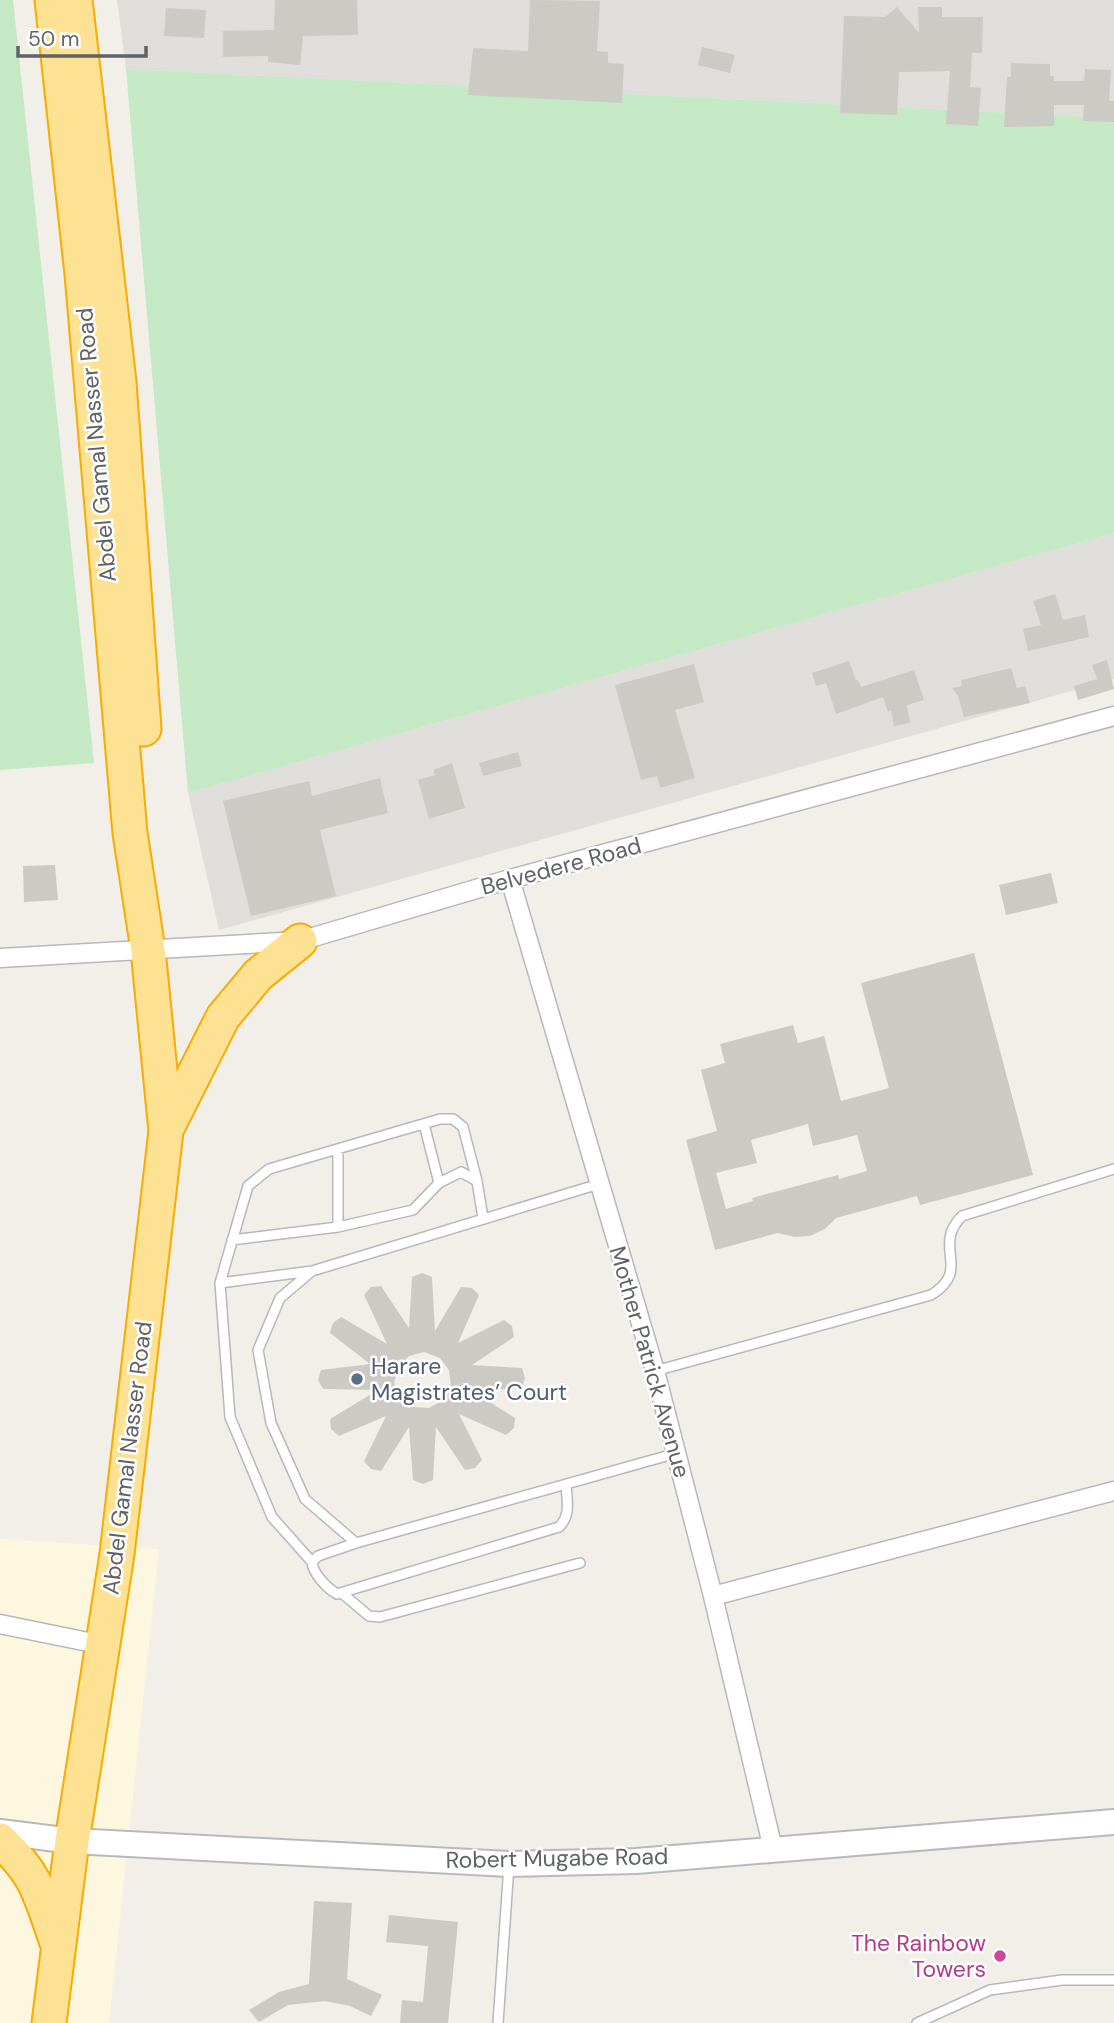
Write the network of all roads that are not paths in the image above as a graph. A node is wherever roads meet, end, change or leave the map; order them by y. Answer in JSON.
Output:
{"nodes":[{"id":1,"x":52,"y":0,"type":"edge"},
{"id":2,"x":75,"y":0,"type":"edge"},
{"id":3,"x":1114,"y":716,"type":"edge"},
{"id":4,"x":510,"y":879,"type":"junction"},
{"id":5,"x":141,"y":890,"type":"junction"},
{"id":6,"x":300,"y":941,"type":"junction"},
{"id":7,"x":148,"y":950,"type":"junction"},
{"id":8,"x":0,"y":958,"type":"edge"},
{"id":9,"x":424,"y":1124,"type":"junction"},
{"id":10,"x":166,"y":1131,"type":"junction"},
{"id":11,"x":338,"y":1150,"type":"junction"},
{"id":12,"x":1114,"y":1169,"type":"edge"},
{"id":13,"x":477,"y":1181,"type":"junction"},
{"id":14,"x":439,"y":1183,"type":"junction"},
{"id":15,"x":599,"y":1184,"type":"junction"},
{"id":16,"x":483,"y":1218,"type":"junction"},
{"id":17,"x":338,"y":1227,"type":"junction"},
{"id":18,"x":232,"y":1240,"type":"junction"},
{"id":19,"x":312,"y":1271,"type":"junction"},
{"id":20,"x":220,"y":1283,"type":"junction"},
{"id":21,"x":655,"y":1371,"type":"junction"},
{"id":22,"x":677,"y":1453,"type":"junction"},
{"id":23,"x":566,"y":1485,"type":"junction"},
{"id":24,"x":1114,"y":1491,"type":"edge"},
{"id":25,"x":356,"y":1543,"type":"junction"},
{"id":26,"x":312,"y":1562,"type":"junction"},
{"id":27,"x":580,"y":1563,"type":"dead end"},
{"id":28,"x":343,"y":1594,"type":"junction"},
{"id":29,"x":713,"y":1596,"type":"junction"},
{"id":30,"x":0,"y":1624,"type":"edge"},
{"id":31,"x":103,"y":1645,"type":"junction"},
{"id":32,"x":1114,"y":1822,"type":"edge"},
{"id":33,"x":0,"y":1832,"type":"edge"},
{"id":34,"x":0,"y":1840,"type":"edge"},
{"id":35,"x":72,"y":1841,"type":"junction"},
{"id":36,"x":773,"y":1849,"type":"junction"},
{"id":37,"x":509,"y":1864,"type":"junction"},
{"id":38,"x":58,"y":1945,"type":"junction"},
{"id":39,"x":1114,"y":1980,"type":"edge"},
{"id":40,"x":49,"y":2023,"type":"edge"},
{"id":41,"x":498,"y":2023,"type":"edge"},
{"id":42,"x":917,"y":2023,"type":"edge"}],
"edges":[{"from":1,"to":5,"type":"highway","name":"Abdel Gamal Nasser Road"},
{"from":2,"to":5,"type":"highway","name":"Abdel Gamal Nasser Road"},
{"from":3,"to":4,"type":"street","name":"Belvedere Road"},
{"from":4,"to":6,"type":"street","name":"Belvedere Road"},
{"from":4,"to":15,"type":"street","name":"Mother Patrick Avenue"},
{"from":5,"to":7,"type":"highway","name":"Abdel Gamal Nasser Road"},
{"from":6,"to":7,"type":"street","name":"Belvedere Road"},
{"from":6,"to":10,"type":"highway"},
{"from":7,"to":8,"type":"street","name":"Belvedere Road"},
{"from":7,"to":10,"type":"highway","name":"Abdel Gamal Nasser Road"},
{"from":9,"to":11,"type":"lane"},
{"from":9,"to":13,"type":"lane"},
{"from":9,"to":14,"type":"lane"},
{"from":10,"to":31,"type":"highway","name":"Abdel Gamal Nasser Road"},
{"from":11,"to":17,"type":"lane"},
{"from":11,"to":18,"type":"lane"},
{"from":12,"to":21,"type":"lane"},
{"from":13,"to":14,"type":"lane"},
{"from":13,"to":16,"type":"lane"},
{"from":14,"to":17,"type":"lane"},
{"from":15,"to":16,"type":"lane"},
{"from":15,"to":21,"type":"street","name":"Mother Patrick Avenue"},
{"from":16,"to":19,"type":"lane"},
{"from":17,"to":18,"type":"lane"},
{"from":18,"to":20,"type":"lane"},
{"from":19,"to":20,"type":"lane"},
{"from":19,"to":25,"type":"lane"},
{"from":20,"to":26,"type":"lane"},
{"from":21,"to":22,"type":"street","name":"Mother Patrick Avenue"},
{"from":22,"to":23,"type":"lane"},
{"from":22,"to":29,"type":"street","name":"Mother Patrick Avenue"},
{"from":23,"to":25,"type":"lane"},
{"from":23,"to":28,"type":"lane"},
{"from":24,"to":29,"type":"street"},
{"from":25,"to":26,"type":"lane"},
{"from":26,"to":28,"type":"lane"},
{"from":27,"to":28,"type":"lane"},
{"from":29,"to":36,"type":"street","name":"Mother Patrick Avenue"},
{"from":30,"to":31,"type":"street"},
{"from":31,"to":35,"type":"highway","name":"Abdel Gamal Nasser Road"},
{"from":32,"to":36,"type":"main road","name":"Robert Mugabe Road"},
{"from":33,"to":35,"type":"main road","name":"Robert Mugabe Road"},
{"from":34,"to":38,"type":"highway"},
{"from":35,"to":37,"type":"main road","name":"Robert Mugabe Road"},
{"from":35,"to":38,"type":"highway","name":"Abdel Gamal Nasser Road"},
{"from":36,"to":37,"type":"main road","name":"Robert Mugabe Road"},
{"from":37,"to":41,"type":"lane"},
{"from":38,"to":40,"type":"highway","name":"Abdel Gamal Nasser Road"},
{"from":39,"to":42,"type":"lane"}]}
